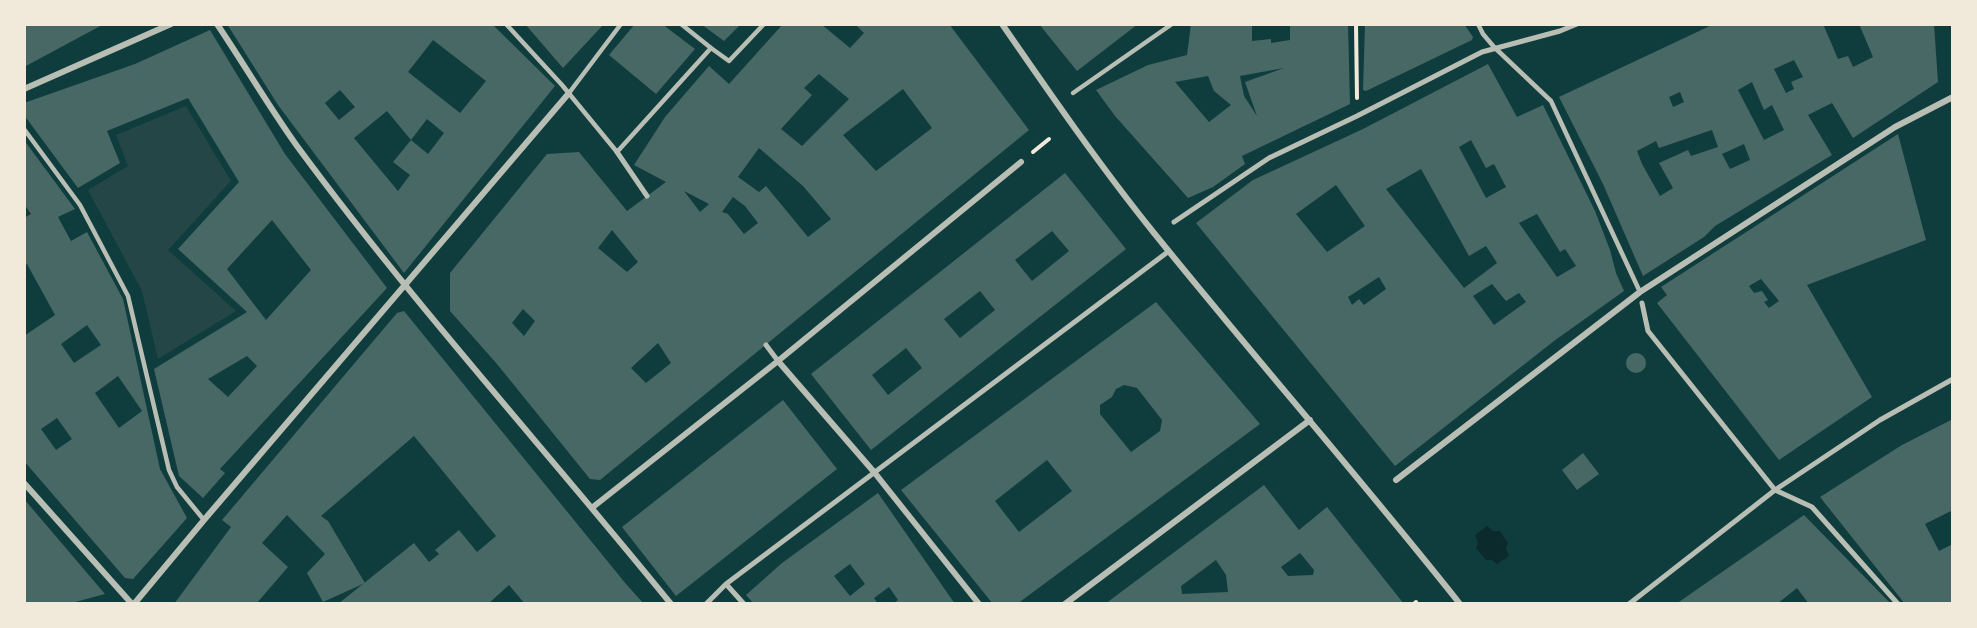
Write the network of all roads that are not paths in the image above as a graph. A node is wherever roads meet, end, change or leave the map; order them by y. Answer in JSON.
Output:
{"nodes":[{"id":1,"x":171,"y":24,"type":"edge"},
{"id":2,"x":217,"y":24,"type":"edge"},
{"id":3,"x":506,"y":24,"type":"edge"},
{"id":4,"x":621,"y":24,"type":"edge"},
{"id":5,"x":681,"y":24,"type":"edge"},
{"id":6,"x":764,"y":24,"type":"edge"},
{"id":7,"x":1002,"y":24,"type":"edge"},
{"id":8,"x":1172,"y":24,"type":"edge"},
{"id":9,"x":1478,"y":24,"type":"edge"},
{"id":10,"x":1576,"y":24,"type":"edge"},
{"id":11,"x":1494,"y":47,"type":"junction"},
{"id":12,"x":711,"y":48,"type":"junction"},
{"id":13,"x":24,"y":89,"type":"edge"},
{"id":14,"x":569,"y":93,"type":"junction"},
{"id":15,"x":1073,"y":93,"type":"dead end"},
{"id":16,"x":1953,"y":97,"type":"edge"},
{"id":17,"x":24,"y":129,"type":"edge"},
{"id":18,"x":617,"y":152,"type":"junction"},
{"id":19,"x":1021,"y":162,"type":"dead end"},
{"id":20,"x":647,"y":196,"type":"dead end"},
{"id":21,"x":1174,"y":222,"type":"dead end"},
{"id":22,"x":1169,"y":251,"type":"junction"},
{"id":23,"x":406,"y":285,"type":"junction"},
{"id":24,"x":1640,"y":292,"type":"junction"},
{"id":25,"x":1642,"y":303,"type":"dead end"},
{"id":26,"x":766,"y":345,"type":"dead end"},
{"id":27,"x":778,"y":361,"type":"junction"},
{"id":28,"x":1953,"y":379,"type":"edge"},
{"id":29,"x":1310,"y":420,"type":"junction"},
{"id":30,"x":874,"y":472,"type":"junction"},
{"id":31,"x":1396,"y":480,"type":"dead end"},
{"id":32,"x":24,"y":483,"type":"edge"},
{"id":33,"x":1775,"y":490,"type":"junction"},
{"id":34,"x":32,"y":492,"type":"junction"},
{"id":35,"x":24,"y":496,"type":"edge"},
{"id":36,"x":593,"y":507,"type":"junction"},
{"id":37,"x":204,"y":520,"type":"junction"},
{"id":38,"x":726,"y":584,"type":"junction"},
{"id":39,"x":133,"y":604,"type":"edge"},
{"id":40,"x":671,"y":604,"type":"edge"},
{"id":41,"x":706,"y":604,"type":"edge"},
{"id":42,"x":744,"y":604,"type":"edge"},
{"id":43,"x":979,"y":604,"type":"edge"},
{"id":44,"x":1065,"y":604,"type":"edge"},
{"id":45,"x":1460,"y":604,"type":"edge"},
{"id":46,"x":1629,"y":604,"type":"edge"},
{"id":47,"x":1898,"y":604,"type":"edge"}],
"edges":[{"from":1,"to":13,"type":"street"},
{"from":2,"to":23,"type":"street"},
{"from":3,"to":14,"type":"lane"},
{"from":4,"to":14,"type":"lane"},
{"from":5,"to":12,"type":"lane"},
{"from":6,"to":12,"type":"lane"},
{"from":7,"to":22,"type":"street"},
{"from":8,"to":15,"type":"lane"},
{"from":9,"to":11,"type":"lane"},
{"from":10,"to":11,"type":"street"},
{"from":11,"to":21,"type":"street"},
{"from":11,"to":24,"type":"lane"},
{"from":12,"to":18,"type":"lane"},
{"from":14,"to":18,"type":"lane"},
{"from":14,"to":23,"type":"street"},
{"from":16,"to":24,"type":"street"},
{"from":17,"to":37,"type":"lane"},
{"from":18,"to":20,"type":"street"},
{"from":19,"to":27,"type":"street"},
{"from":22,"to":29,"type":"street"},
{"from":22,"to":30,"type":"street"},
{"from":23,"to":36,"type":"street"},
{"from":23,"to":37,"type":"street"},
{"from":24,"to":31,"type":"street"},
{"from":25,"to":33,"type":"street"},
{"from":26,"to":27,"type":"street"},
{"from":27,"to":30,"type":"street"},
{"from":27,"to":36,"type":"street"},
{"from":28,"to":33,"type":"street"},
{"from":29,"to":44,"type":"street"},
{"from":29,"to":45,"type":"street"},
{"from":30,"to":38,"type":"street"},
{"from":30,"to":43,"type":"street"},
{"from":32,"to":34,"type":"street"},
{"from":33,"to":46,"type":"street"},
{"from":33,"to":47,"type":"street"},
{"from":34,"to":35,"type":"street"},
{"from":34,"to":39,"type":"street"},
{"from":36,"to":40,"type":"street"},
{"from":37,"to":39,"type":"street"},
{"from":38,"to":41,"type":"street"},
{"from":38,"to":42,"type":"street"}]}
